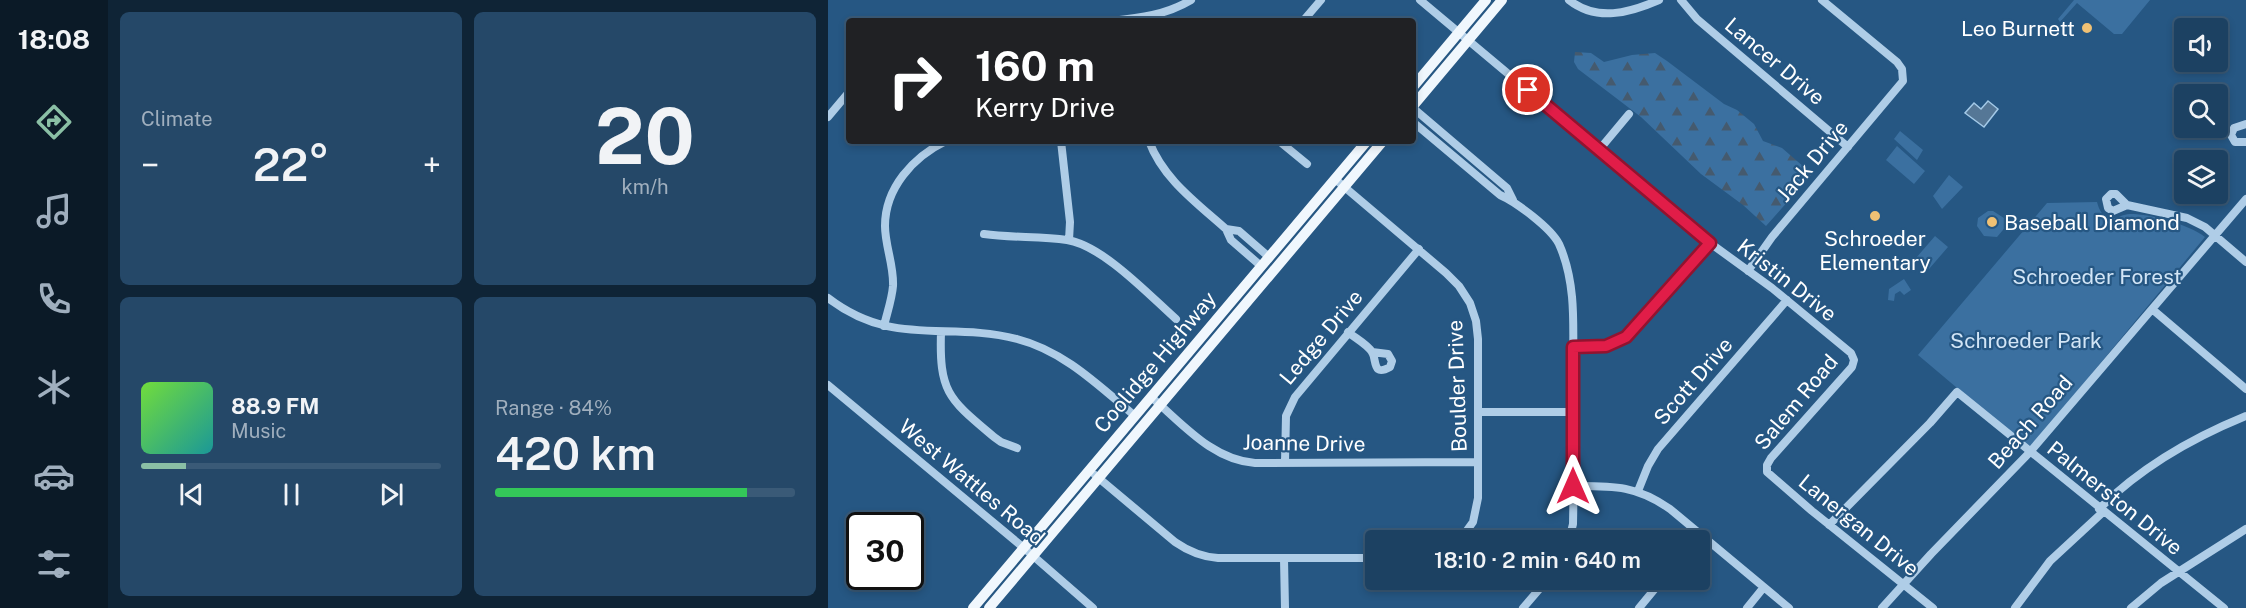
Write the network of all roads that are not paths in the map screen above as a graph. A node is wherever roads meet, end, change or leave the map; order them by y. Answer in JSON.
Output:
{"nodes":[{"id":1,"x":1191,"y":0,"type":"edge"},
{"id":2,"x":1321,"y":0,"type":"edge"},
{"id":3,"x":1420,"y":0,"type":"edge"},
{"id":4,"x":1486,"y":0,"type":"edge"},
{"id":5,"x":1502,"y":0,"type":"edge"},
{"id":6,"x":1569,"y":0,"type":"edge"},
{"id":7,"x":1659,"y":0,"type":"edge"},
{"id":8,"x":1681,"y":0,"type":"edge"},
{"id":9,"x":1822,"y":0,"type":"edge"},
{"id":10,"x":1133,"y":18,"type":"edge"},
{"id":11,"x":1306,"y":18,"type":"edge"},
{"id":12,"x":1459,"y":32,"type":"junction"},
{"id":13,"x":1468,"y":40,"type":"junction"},
{"id":14,"x":1416,"y":83,"type":"edge"},
{"id":15,"x":846,"y":96,"type":"edge"},
{"id":16,"x":1416,"y":103,"type":"edge"},
{"id":17,"x":1416,"y":110,"type":"edge"},
{"id":18,"x":1629,"y":114,"type":"dead end"},
{"id":19,"x":828,"y":117,"type":"edge"},
{"id":20,"x":2246,"y":124,"type":"edge"},
{"id":21,"x":1416,"y":125,"type":"edge"},
{"id":22,"x":2246,"y":142,"type":"edge"},
{"id":23,"x":941,"y":144,"type":"edge"},
{"id":24,"x":1061,"y":144,"type":"edge"},
{"id":25,"x":1150,"y":144,"type":"edge"},
{"id":26,"x":1283,"y":144,"type":"edge"},
{"id":27,"x":1364,"y":144,"type":"edge"},
{"id":28,"x":1380,"y":144,"type":"edge"},
{"id":29,"x":1848,"y":147,"type":"junction"},
{"id":30,"x":1599,"y":150,"type":"junction"},
{"id":31,"x":1307,"y":164,"type":"dead end"},
{"id":32,"x":1335,"y":179,"type":"junction"},
{"id":33,"x":1344,"y":186,"type":"junction"},
{"id":34,"x":2246,"y":199,"type":"edge"},
{"id":35,"x":1513,"y":200,"type":"junction"},
{"id":36,"x":2127,"y":205,"type":"dead end"},
{"id":37,"x":1227,"y":229,"type":"junction"},
{"id":38,"x":984,"y":234,"type":"dead end"},
{"id":39,"x":2215,"y":235,"type":"junction"},
{"id":40,"x":1068,"y":240,"type":"junction"},
{"id":41,"x":1710,"y":243,"type":"junction"},
{"id":42,"x":1419,"y":249,"type":"junction"},
{"id":43,"x":1269,"y":257,"type":"junction"},
{"id":44,"x":2246,"y":262,"type":"edge"},
{"id":45,"x":1262,"y":266,"type":"junction"},
{"id":46,"x":1748,"y":271,"type":"junction"},
{"id":47,"x":828,"y":298,"type":"edge"},
{"id":48,"x":1787,"y":300,"type":"junction"},
{"id":49,"x":2152,"y":309,"type":"junction"},
{"id":50,"x":1176,"y":319,"type":"dead end"},
{"id":51,"x":884,"y":326,"type":"junction"},
{"id":52,"x":941,"y":332,"type":"junction"},
{"id":53,"x":1348,"y":332,"type":"junction"},
{"id":54,"x":1573,"y":347,"type":"junction"},
{"id":55,"x":1372,"y":352,"type":"dead end"},
{"id":56,"x":1854,"y":360,"type":"joint"},
{"id":57,"x":828,"y":385,"type":"edge"},
{"id":58,"x":2246,"y":389,"type":"edge"},
{"id":59,"x":1151,"y":397,"type":"junction"},
{"id":60,"x":1160,"y":405,"type":"junction"},
{"id":61,"x":1478,"y":412,"type":"junction"},
{"id":62,"x":1573,"y":412,"type":"junction"},
{"id":63,"x":1135,"y":416,"type":"junction"},
{"id":64,"x":2246,"y":416,"type":"edge"},
{"id":65,"x":1017,"y":448,"type":"dead end"},
{"id":66,"x":2030,"y":452,"type":"junction"},
{"id":67,"x":1285,"y":462,"type":"junction"},
{"id":68,"x":1478,"y":462,"type":"junction"},
{"id":69,"x":1766,"y":468,"type":"joint"},
{"id":70,"x":1090,"y":470,"type":"junction"},
{"id":71,"x":1099,"y":478,"type":"junction"},
{"id":72,"x":1573,"y":486,"type":"junction"},
{"id":73,"x":1638,"y":491,"type":"junction"},
{"id":74,"x":2101,"y":511,"type":"junction"},
{"id":75,"x":1829,"y":525,"type":"junction"},
{"id":76,"x":2246,"y":529,"type":"edge"},
{"id":77,"x":1468,"y":530,"type":"edge"},
{"id":78,"x":1572,"y":530,"type":"edge"},
{"id":79,"x":1692,"y":530,"type":"edge"},
{"id":80,"x":1710,"y":545,"type":"edge"},
{"id":81,"x":1024,"y":548,"type":"junction"},
{"id":82,"x":1032,"y":556,"type":"junction"},
{"id":83,"x":1365,"y":558,"type":"edge"},
{"id":84,"x":1284,"y":559,"type":"junction"},
{"id":85,"x":2179,"y":573,"type":"junction"},
{"id":86,"x":1903,"y":584,"type":"junction"},
{"id":87,"x":1764,"y":587,"type":"junction"},
{"id":88,"x":1539,"y":590,"type":"edge"},
{"id":89,"x":1654,"y":590,"type":"edge"},
{"id":90,"x":973,"y":608,"type":"edge"},
{"id":91,"x":989,"y":608,"type":"edge"},
{"id":92,"x":1093,"y":608,"type":"edge"},
{"id":93,"x":1285,"y":608,"type":"edge"},
{"id":94,"x":1523,"y":608,"type":"edge"},
{"id":95,"x":1639,"y":608,"type":"edge"},
{"id":96,"x":1747,"y":608,"type":"edge"},
{"id":97,"x":1789,"y":608,"type":"edge"},
{"id":98,"x":1882,"y":608,"type":"edge"},
{"id":99,"x":1933,"y":608,"type":"edge"},
{"id":100,"x":2015,"y":608,"type":"edge"},
{"id":101,"x":2131,"y":608,"type":"edge"},
{"id":102,"x":2224,"y":608,"type":"edge"}],
"edges":[{"from":1,"to":10,"type":"street"},
{"from":2,"to":11,"type":"street"},
{"from":3,"to":12,"type":"street","name":"Kristin Drive"},
{"from":4,"to":12,"type":"main road"},
{"from":5,"to":13,"type":"main road"},
{"from":6,"to":7,"type":"street"},
{"from":8,"to":29,"type":"street","name":"Lancer Drive"},
{"from":9,"to":29,"type":"street","name":"Jack Drive"},
{"from":12,"to":13,"type":"street","name":"Kristin Drive"},
{"from":12,"to":14,"type":"main road"},
{"from":13,"to":16,"type":"main road"},
{"from":13,"to":30,"type":"street","name":"Kristin Drive"},
{"from":15,"to":19,"type":"street"},
{"from":17,"to":35,"type":"street"},
{"from":18,"to":30,"type":"street"},
{"from":20,"to":22,"type":"street"},
{"from":21,"to":35,"type":"street"},
{"from":23,"to":51,"type":"street"},
{"from":24,"to":40,"type":"street"},
{"from":25,"to":37,"type":"street"},
{"from":26,"to":31,"type":"street"},
{"from":27,"to":32,"type":"main road","name":"Coolidge Highway"},
{"from":28,"to":33,"type":"main road","name":"Coolidge Highway"},
{"from":29,"to":46,"type":"street","name":"Jack Drive"},
{"from":30,"to":41,"type":"street","name":"Kristin Drive"},
{"from":32,"to":33,"type":"street","name":"Boulder Drive"},
{"from":32,"to":43,"type":"main road","name":"Coolidge Highway"},
{"from":33,"to":42,"type":"street","name":"Boulder Drive"},
{"from":33,"to":60,"type":"main road","name":"Coolidge Highway"},
{"from":34,"to":39,"type":"street","name":"Beach Road"},
{"from":35,"to":54,"type":"street"},
{"from":36,"to":39,"type":"street"},
{"from":37,"to":43,"type":"street"},
{"from":37,"to":45,"type":"street"},
{"from":38,"to":40,"type":"street"},
{"from":39,"to":44,"type":"street"},
{"from":39,"to":49,"type":"street","name":"Beach Road"},
{"from":40,"to":50,"type":"street"},
{"from":41,"to":46,"type":"street","name":"Kristin Drive"},
{"from":41,"to":54,"type":"street"},
{"from":42,"to":53,"type":"street","name":"Ledge Drive"},
{"from":42,"to":61,"type":"street","name":"Boulder Drive"},
{"from":43,"to":45,"type":"main road","name":"Coolidge Highway"},
{"from":45,"to":59,"type":"main road","name":"Coolidge Highway"},
{"from":46,"to":48,"type":"street","name":"Kristin Drive"},
{"from":47,"to":51,"type":"street"},
{"from":48,"to":56,"type":"street","name":"Kristin Drive"},
{"from":48,"to":73,"type":"street","name":"Scott Drive"},
{"from":49,"to":58,"type":"street"},
{"from":49,"to":66,"type":"street","name":"Beach Road"},
{"from":51,"to":52,"type":"street"},
{"from":52,"to":63,"type":"street"},
{"from":52,"to":65,"type":"street"},
{"from":53,"to":55,"type":"street"},
{"from":53,"to":67,"type":"street","name":"Ledge Drive"},
{"from":54,"to":62,"type":"street"},
{"from":56,"to":69,"type":"street","name":"Salem Road"},
{"from":57,"to":81,"type":"street","name":"West Wattles Road"},
{"from":59,"to":60,"type":"street","name":"Joanne Drive"},
{"from":59,"to":63,"type":"main road","name":"Coolidge Highway"},
{"from":60,"to":67,"type":"street","name":"Joanne Drive"},
{"from":60,"to":71,"type":"main road","name":"Coolidge Highway"},
{"from":61,"to":62,"type":"street"},
{"from":61,"to":68,"type":"street","name":"Boulder Drive"},
{"from":62,"to":72,"type":"street"},
{"from":63,"to":70,"type":"main road","name":"Coolidge Highway"},
{"from":64,"to":74,"type":"street"},
{"from":66,"to":74,"type":"street","name":"Palmerston Drive"},
{"from":66,"to":75,"type":"street","name":"Palmerston Drive"},
{"from":66,"to":86,"type":"street","name":"Beach Road"},
{"from":67,"to":68,"type":"street","name":"Joanne Drive"},
{"from":68,"to":77,"type":"street","name":"Boulder Drive"},
{"from":69,"to":75,"type":"street","name":"Lanergan Drive"},
{"from":70,"to":71,"type":"street"},
{"from":70,"to":81,"type":"main road","name":"Coolidge Highway"},
{"from":71,"to":82,"type":"main road","name":"Coolidge Highway"},
{"from":71,"to":84,"type":"street"},
{"from":72,"to":73,"type":"street"},
{"from":72,"to":78,"type":"street"},
{"from":73,"to":79,"type":"street"},
{"from":74,"to":85,"type":"street","name":"Palmerston Drive"},
{"from":74,"to":100,"type":"street"},
{"from":75,"to":86,"type":"street","name":"Lanergan Drive"},
{"from":76,"to":85,"type":"street"},
{"from":80,"to":87,"type":"street"},
{"from":81,"to":82,"type":"street","name":"West Wattles Road"},
{"from":81,"to":90,"type":"main road","name":"Coolidge Highway"},
{"from":82,"to":91,"type":"main road","name":"Coolidge Highway"},
{"from":82,"to":92,"type":"street","name":"West Wattles Road"},
{"from":83,"to":84,"type":"street"},
{"from":84,"to":93,"type":"street"},
{"from":85,"to":101,"type":"street"},
{"from":85,"to":102,"type":"street","name":"Palmerston Drive"},
{"from":86,"to":98,"type":"street","name":"Beach Road"},
{"from":86,"to":99,"type":"street","name":"Lanergan Drive"},
{"from":87,"to":96,"type":"street"},
{"from":87,"to":97,"type":"street"},
{"from":88,"to":94,"type":"street"},
{"from":89,"to":95,"type":"street"}]}
